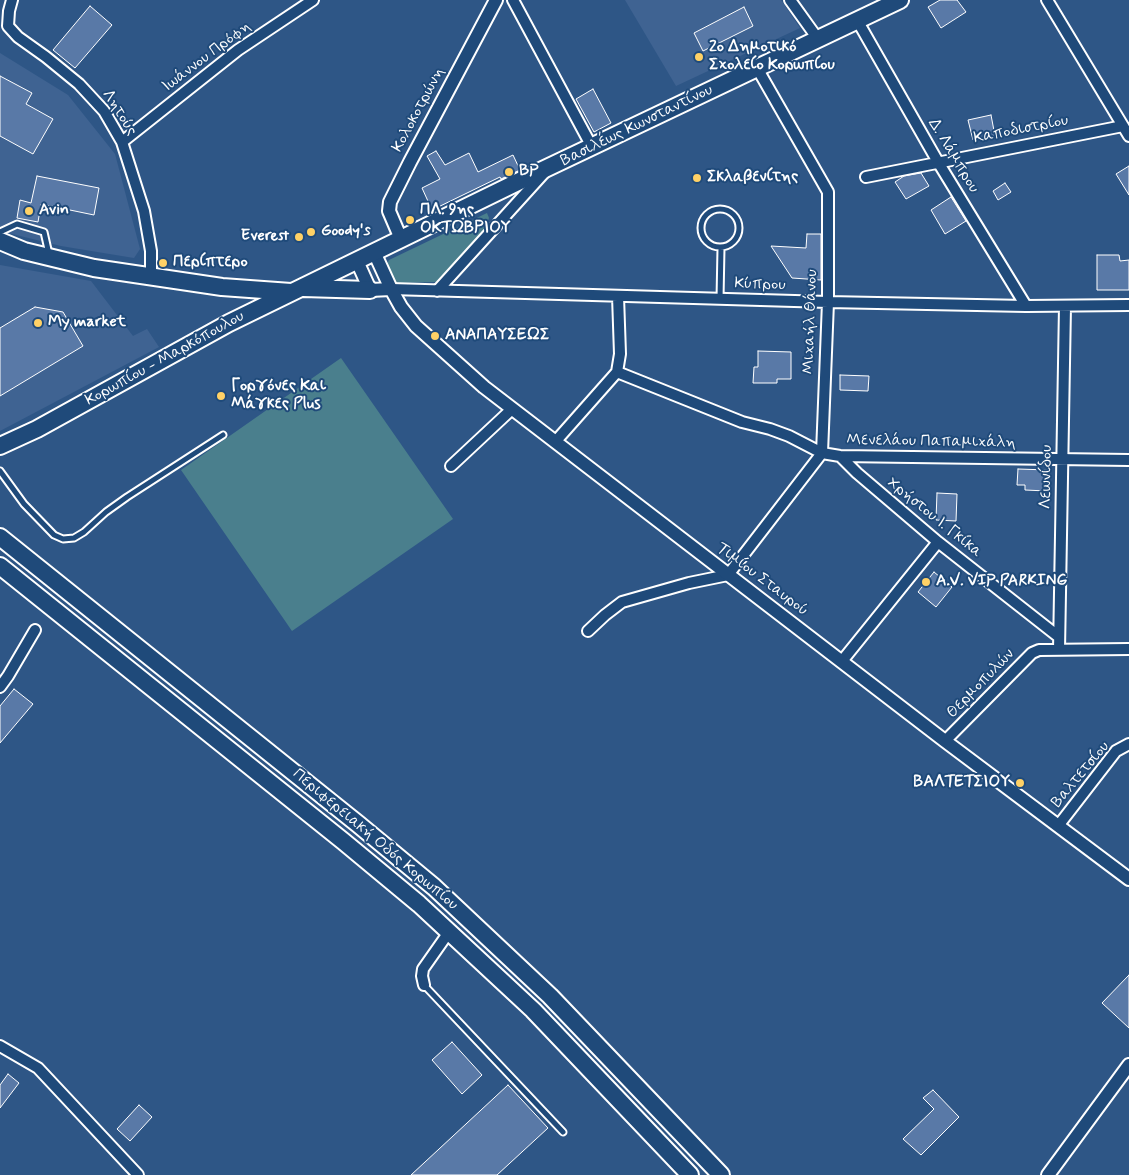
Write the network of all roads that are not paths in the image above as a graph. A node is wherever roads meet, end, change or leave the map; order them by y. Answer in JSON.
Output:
{"nodes":[{"id":1,"x":12,"y":0,"type":"edge"},
{"id":2,"x":313,"y":0,"type":"edge"},
{"id":3,"x":496,"y":0,"type":"edge"},
{"id":4,"x":513,"y":0,"type":"edge"},
{"id":5,"x":790,"y":0,"type":"edge"},
{"id":6,"x":900,"y":0,"type":"edge"},
{"id":7,"x":1047,"y":0,"type":"edge"},
{"id":8,"x":857,"y":20,"type":"junction"},
{"id":9,"x":818,"y":39,"type":"junction"},
{"id":10,"x":757,"y":68,"type":"junction"},
{"id":11,"x":1123,"y":126,"type":"junction"},
{"id":12,"x":1129,"y":136,"type":"edge"},
{"id":13,"x":122,"y":142,"type":"junction"},
{"id":14,"x":592,"y":147,"type":"junction"},
{"id":15,"x":938,"y":162,"type":"junction"},
{"id":16,"x":548,"y":168,"type":"junction"},
{"id":17,"x":866,"y":177,"type":"dead end"},
{"id":18,"x":0,"y":232,"type":"edge"},
{"id":19,"x":401,"y":239,"type":"junction"},
{"id":20,"x":0,"y":241,"type":"edge"},
{"id":21,"x":721,"y":248,"type":"junction"},
{"id":22,"x":0,"y":250,"type":"edge"},
{"id":23,"x":24,"y":251,"type":"junction"},
{"id":24,"x":374,"y":252,"type":"junction"},
{"id":25,"x":50,"y":257,"type":"junction"},
{"id":26,"x":356,"y":261,"type":"junction"},
{"id":27,"x":151,"y":278,"type":"junction"},
{"id":28,"x":391,"y":289,"type":"junction"},
{"id":29,"x":297,"y":290,"type":"junction"},
{"id":30,"x":370,"y":290,"type":"junction"},
{"id":31,"x":437,"y":291,"type":"junction"},
{"id":32,"x":618,"y":296,"type":"junction"},
{"id":33,"x":720,"y":299,"type":"junction"},
{"id":34,"x":828,"y":302,"type":"junction"},
{"id":35,"x":1129,"y":305,"type":"edge"},
{"id":36,"x":1026,"y":306,"type":"junction"},
{"id":37,"x":1065,"y":306,"type":"junction"},
{"id":38,"x":617,"y":372,"type":"junction"},
{"id":39,"x":512,"y":409,"type":"junction"},
{"id":40,"x":37,"y":429,"type":"junction"},
{"id":41,"x":223,"y":435,"type":"dead end"},
{"id":42,"x":555,"y":442,"type":"junction"},
{"id":43,"x":0,"y":446,"type":"edge"},
{"id":44,"x":822,"y":453,"type":"junction"},
{"id":45,"x":840,"y":456,"type":"junction"},
{"id":46,"x":0,"y":457,"type":"edge"},
{"id":47,"x":1062,"y":458,"type":"junction"},
{"id":48,"x":1129,"y":460,"type":"edge"},
{"id":49,"x":452,"y":466,"type":"dead end"},
{"id":50,"x":0,"y":471,"type":"edge"},
{"id":51,"x":0,"y":537,"type":"edge"},
{"id":52,"x":938,"y":542,"type":"junction"},
{"id":53,"x":0,"y":566,"type":"edge"},
{"id":54,"x":728,"y":575,"type":"junction"},
{"id":55,"x":35,"y":630,"type":"dead end"},
{"id":56,"x":588,"y":631,"type":"dead end"},
{"id":57,"x":1059,"y":638,"type":"junction"},
{"id":58,"x":1129,"y":649,"type":"edge"},
{"id":59,"x":1059,"y":650,"type":"junction"},
{"id":60,"x":842,"y":661,"type":"junction"},
{"id":61,"x":0,"y":687,"type":"edge"},
{"id":62,"x":945,"y":741,"type":"junction"},
{"id":63,"x":1129,"y":744,"type":"edge"},
{"id":64,"x":1058,"y":826,"type":"junction"},
{"id":65,"x":1129,"y":879,"type":"edge"},
{"id":66,"x":449,"y":932,"type":"junction"},
{"id":67,"x":424,"y":985,"type":"joint"},
{"id":68,"x":0,"y":1046,"type":"edge"},
{"id":69,"x":1129,"y":1065,"type":"edge"},
{"id":70,"x":563,"y":1132,"type":"dead end"},
{"id":71,"x":138,"y":1175,"type":"edge"},
{"id":72,"x":690,"y":1175,"type":"edge"},
{"id":73,"x":721,"y":1175,"type":"edge"},
{"id":74,"x":1048,"y":1175,"type":"edge"}],
"edges":[{"from":1,"to":13,"type":"street","name":"Λητούς"},
{"from":2,"to":13,"type":"street","name":"Ιωάννου Πρόφη"},
{"from":3,"to":19,"type":"street","name":"Κολοκοτρώνη"},
{"from":4,"to":14,"type":"street"},
{"from":5,"to":9,"type":"street"},
{"from":6,"to":8,"type":"main road","name":"Βασιλέως Κωνσταντίνου"},
{"from":7,"to":11,"type":"street"},
{"from":8,"to":9,"type":"main road","name":"Βασιλέως Κωνσταντίνου"},
{"from":8,"to":15,"type":"street","name":"Δ. Λάμπρου"},
{"from":9,"to":10,"type":"main road","name":"Βασιλέως Κωνσταντίνου"},
{"from":10,"to":14,"type":"main road","name":"Βασιλέως Κωνσταντίνου"},
{"from":10,"to":34,"type":"street","name":"Μιχαήλ Θάνου"},
{"from":11,"to":12,"type":"street"},
{"from":11,"to":15,"type":"street","name":"Καποδιστρίου"},
{"from":13,"to":27,"type":"street","name":"Λητούς"},
{"from":14,"to":16,"type":"main road","name":"Βασιλέως Κωνσταντίνου"},
{"from":15,"to":17,"type":"street","name":"Καποδιστρίου"},
{"from":15,"to":36,"type":"street","name":"Δ. Λάμπρου"},
{"from":16,"to":19,"type":"main road","name":"Βασιλέως Κωνσταντίνου"},
{"from":16,"to":31,"type":"street"},
{"from":18,"to":25,"type":"lane"},
{"from":19,"to":24,"type":"main road","name":"Βασιλέως Κωνσταντίνου"},
{"from":20,"to":23,"type":"main road"},
{"from":21,"to":21,"type":"lane"},
{"from":21,"to":33,"type":"lane"},
{"from":22,"to":23,"type":"main road"},
{"from":23,"to":25,"type":"main road"},
{"from":24,"to":26,"type":"main road","name":"Βασιλέως Κωνσταντίνου"},
{"from":24,"to":28,"type":"street","name":"Τιμίου Σταυρού"},
{"from":25,"to":27,"type":"main road"},
{"from":26,"to":29,"type":"main road","name":"Βασιλέως Κωνσταντίνου"},
{"from":26,"to":30,"type":"street"},
{"from":27,"to":29,"type":"main road"},
{"from":28,"to":30,"type":"street"},
{"from":28,"to":31,"type":"street","name":"Κύπρου"},
{"from":28,"to":39,"type":"street","name":"Τιμίου Σταυρού"},
{"from":29,"to":30,"type":"main road"},
{"from":29,"to":40,"type":"main road","name":"Κορωπίου - Μαρκόπουλου"},
{"from":31,"to":32,"type":"street","name":"Κύπρου"},
{"from":32,"to":33,"type":"street","name":"Κύπρου"},
{"from":32,"to":38,"type":"street"},
{"from":33,"to":34,"type":"street","name":"Κύπρου"},
{"from":34,"to":36,"type":"street","name":"Κύπρου"},
{"from":34,"to":44,"type":"street","name":"Μιχαήλ Θάνου"},
{"from":35,"to":37,"type":"street","name":"Κύπρου"},
{"from":36,"to":37,"type":"street","name":"Κύπρου"},
{"from":37,"to":47,"type":"street","name":"Λεωνίδου"},
{"from":38,"to":42,"type":"street"},
{"from":38,"to":44,"type":"street","name":"Μενελάου Παπαμιχάλη"},
{"from":39,"to":42,"type":"street","name":"Τιμίου Σταυρού"},
{"from":39,"to":49,"type":"street"},
{"from":40,"to":43,"type":"main road","name":"Κορωπίου - Μαρκόπουλου"},
{"from":40,"to":46,"type":"main road","name":"Κορωπίου - Μαρκόπουλου"},
{"from":41,"to":50,"type":"lane"},
{"from":42,"to":54,"type":"street","name":"Τιμίου Σταυρού"},
{"from":44,"to":45,"type":"street","name":"Μενελάου Παπαμιχάλη"},
{"from":44,"to":54,"type":"street"},
{"from":45,"to":47,"type":"street","name":"Μενελάου Παπαμιχάλη"},
{"from":45,"to":52,"type":"street","name":"Χρήστου Ι. Γκίκα"},
{"from":47,"to":48,"type":"street","name":"Μενελάου Παπαμιχάλη"},
{"from":47,"to":57,"type":"street","name":"Λεωνίδου"},
{"from":51,"to":73,"type":"main road","name":"Περιφερειακή Οδός Κορωπίου"},
{"from":52,"to":57,"type":"street","name":"Χρήστου Ι. Γκίκα"},
{"from":52,"to":60,"type":"street"},
{"from":53,"to":66,"type":"main road","name":"Περιφερειακή Οδός Κορωπίου"},
{"from":54,"to":56,"type":"street"},
{"from":54,"to":60,"type":"street","name":"Τιμίου Σταυρού"},
{"from":55,"to":61,"type":"street"},
{"from":57,"to":59,"type":"street","name":"Λεωνίδου"},
{"from":58,"to":59,"type":"street","name":"Θερμοπυλών"},
{"from":59,"to":62,"type":"street","name":"Θερμοπυλών"},
{"from":60,"to":62,"type":"street","name":"Τιμίου Σταυρού"},
{"from":62,"to":64,"type":"street","name":"Τιμίου Σταυρού"},
{"from":63,"to":64,"type":"street","name":"Βαλτετσίου"},
{"from":64,"to":65,"type":"street","name":"Τιμίου Σταυρού"},
{"from":66,"to":67,"type":"street"},
{"from":66,"to":72,"type":"main road","name":"Περιφερειακή Οδός Κορωπίου"},
{"from":67,"to":70,"type":"lane"},
{"from":68,"to":71,"type":"street"},
{"from":69,"to":74,"type":"street"}]}
